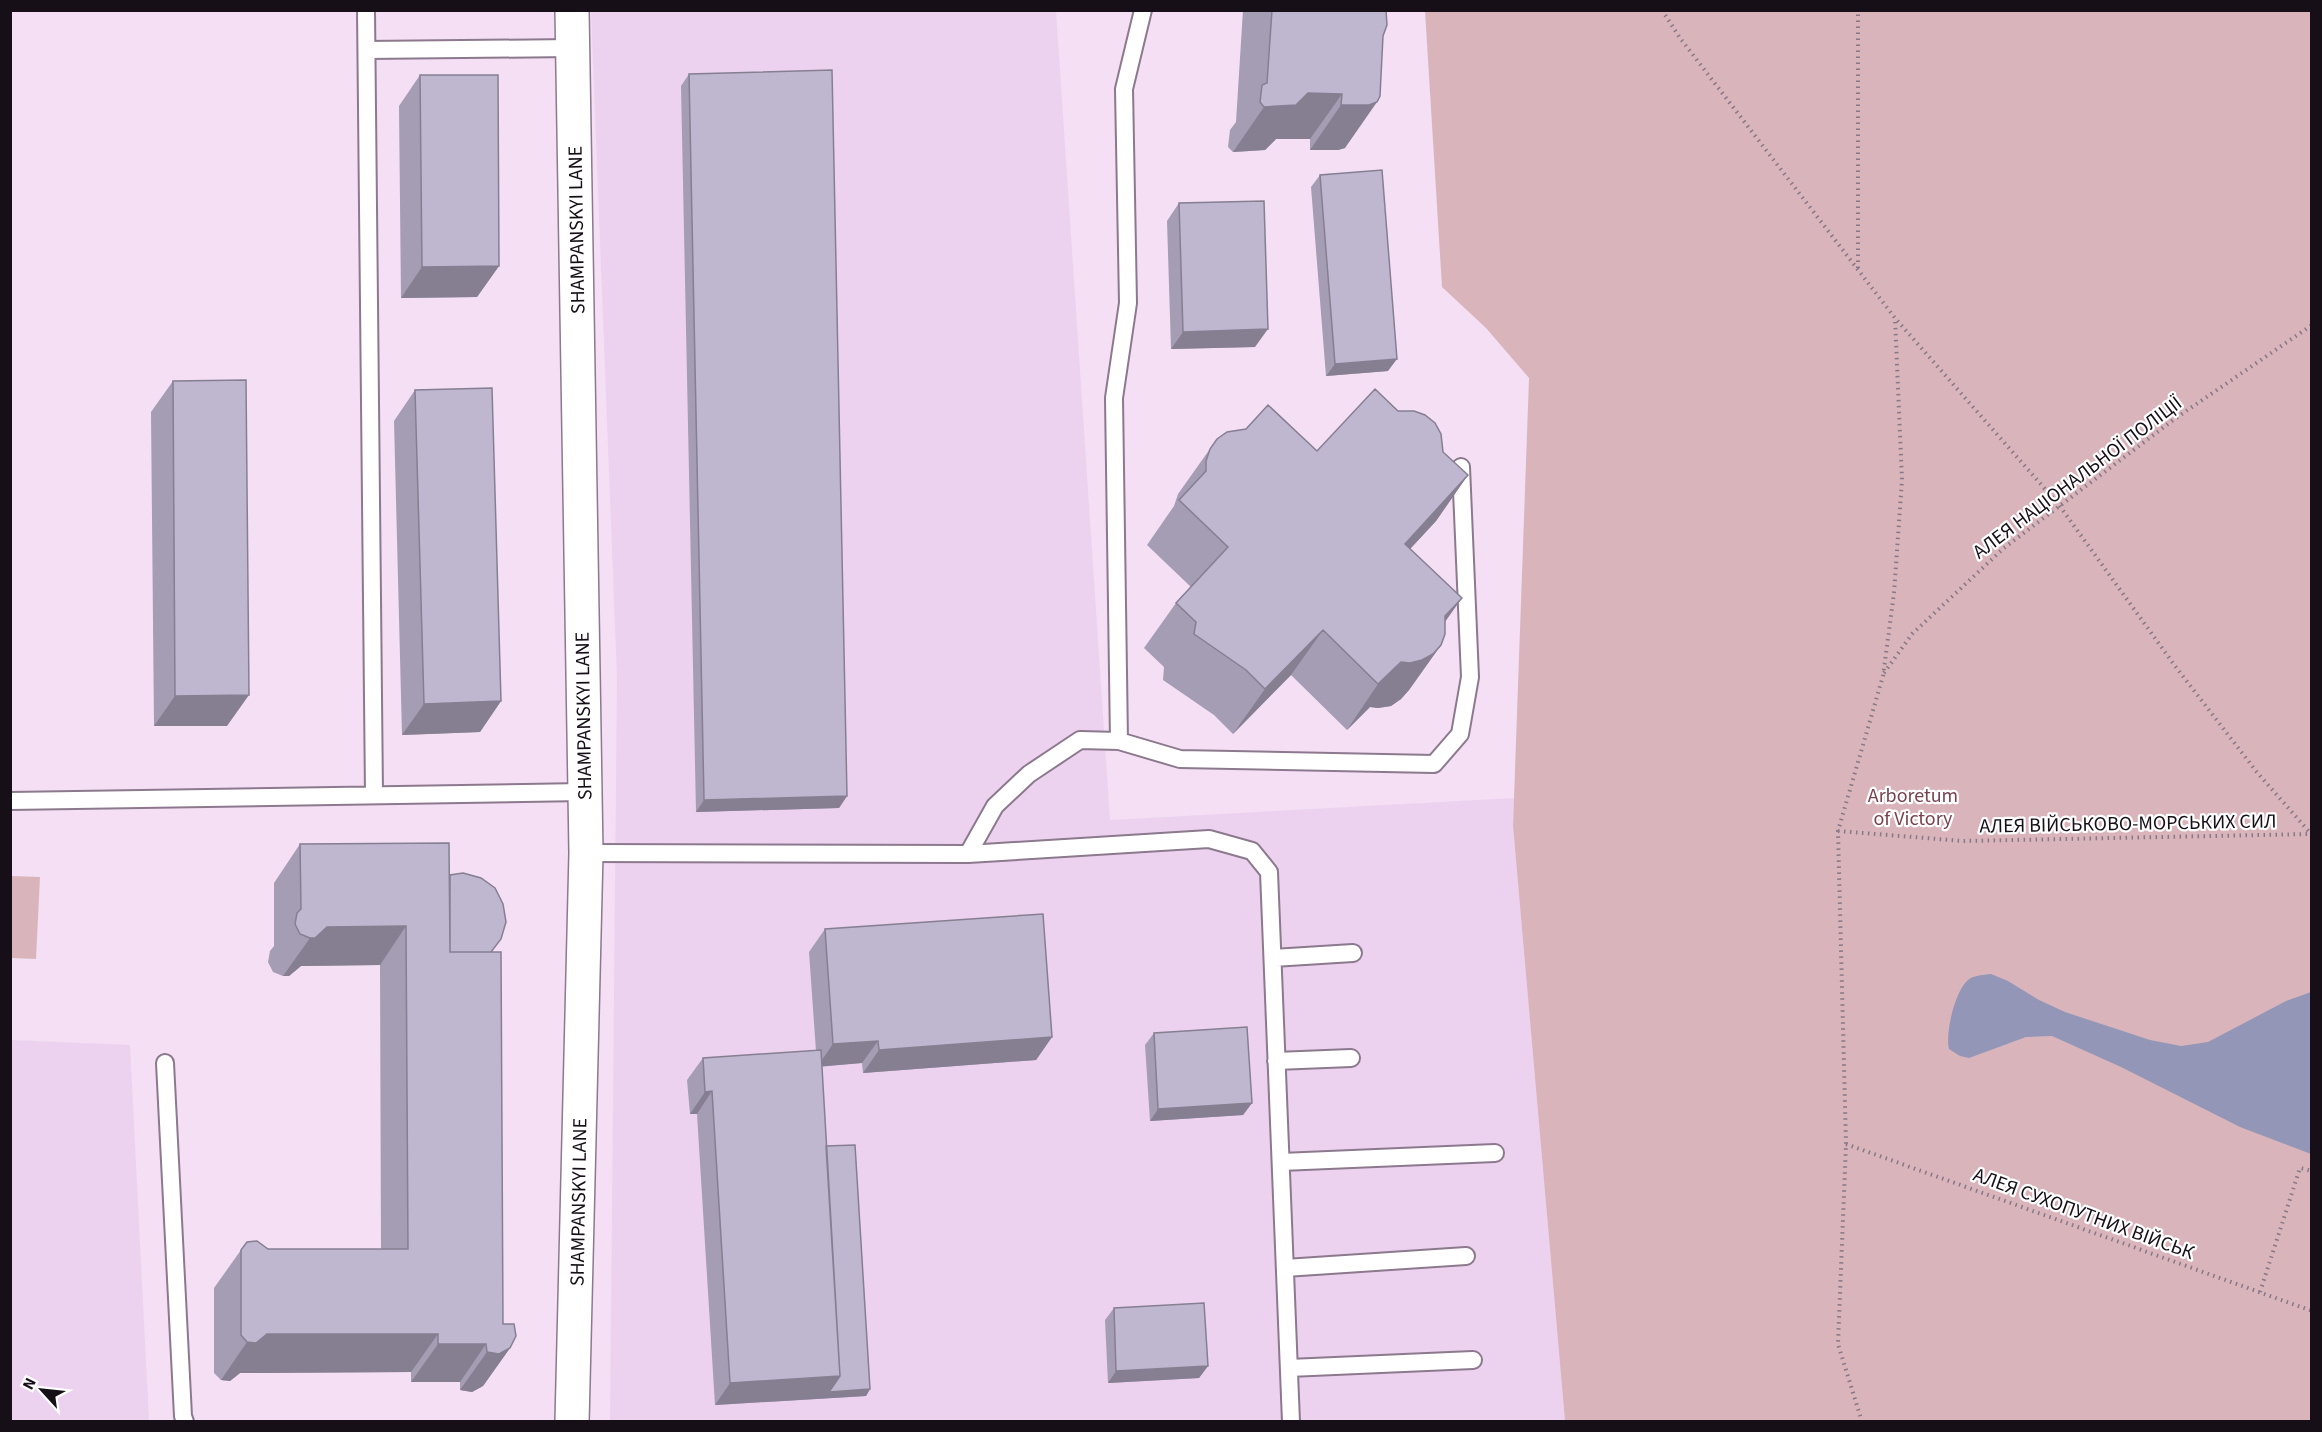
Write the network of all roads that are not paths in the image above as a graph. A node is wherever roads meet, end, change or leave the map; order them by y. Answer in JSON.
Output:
{"nodes":[{"id":1,"x":366,"y":10,"type":"edge"},
{"id":2,"x":572,"y":10,"type":"edge"},
{"id":3,"x":1143,"y":10,"type":"edge"},
{"id":4,"x":573,"y":48,"type":"junction"},
{"id":5,"x":367,"y":50,"type":"junction"},
{"id":6,"x":1461,"y":467,"type":"edge"},
{"id":7,"x":1119,"y":741,"type":"junction"},
{"id":8,"x":584,"y":792,"type":"junction"},
{"id":9,"x":374,"y":795,"type":"junction"},
{"id":10,"x":10,"y":801,"type":"edge"},
{"id":11,"x":586,"y":853,"type":"junction"},
{"id":12,"x":968,"y":854,"type":"junction"},
{"id":13,"x":1353,"y":953,"type":"dead end"},
{"id":14,"x":1273,"y":958,"type":"junction"},
{"id":15,"x":1351,"y":1058,"type":"dead end"},
{"id":16,"x":1276,"y":1061,"type":"junction"},
{"id":17,"x":165,"y":1063,"type":"dead end"},
{"id":18,"x":1495,"y":1153,"type":"dead end"},
{"id":19,"x":1281,"y":1162,"type":"junction"},
{"id":20,"x":1466,"y":1256,"type":"dead end"},
{"id":21,"x":1285,"y":1268,"type":"junction"},
{"id":22,"x":1473,"y":1360,"type":"dead end"},
{"id":23,"x":1289,"y":1368,"type":"junction"},
{"id":24,"x":185,"y":1422,"type":"edge"},
{"id":25,"x":573,"y":1422,"type":"edge"},
{"id":26,"x":1291,"y":1422,"type":"edge"}],
"edges":[{"from":1,"to":5,"type":"lane"},
{"from":2,"to":4,"type":"street","name":"SHAMPANSKYI LANE"},
{"from":3,"to":7,"type":"lane"},
{"from":4,"to":5,"type":"lane"},
{"from":4,"to":8,"type":"street","name":"SHAMPANSKYI LANE"},
{"from":5,"to":9,"type":"lane"},
{"from":6,"to":7,"type":"lane"},
{"from":7,"to":12,"type":"lane"},
{"from":8,"to":9,"type":"lane"},
{"from":8,"to":11,"type":"street","name":"SHAMPANSKYI LANE"},
{"from":9,"to":10,"type":"lane"},
{"from":11,"to":12,"type":"lane"},
{"from":11,"to":25,"type":"street","name":"SHAMPANSKYI LANE"},
{"from":12,"to":14,"type":"lane"},
{"from":13,"to":14,"type":"lane"},
{"from":14,"to":16,"type":"lane"},
{"from":15,"to":16,"type":"lane"},
{"from":16,"to":19,"type":"lane"},
{"from":17,"to":24,"type":"lane"},
{"from":18,"to":19,"type":"lane"},
{"from":19,"to":21,"type":"lane"},
{"from":20,"to":21,"type":"lane"},
{"from":21,"to":23,"type":"lane"},
{"from":22,"to":23,"type":"lane"},
{"from":23,"to":26,"type":"lane"}]}
